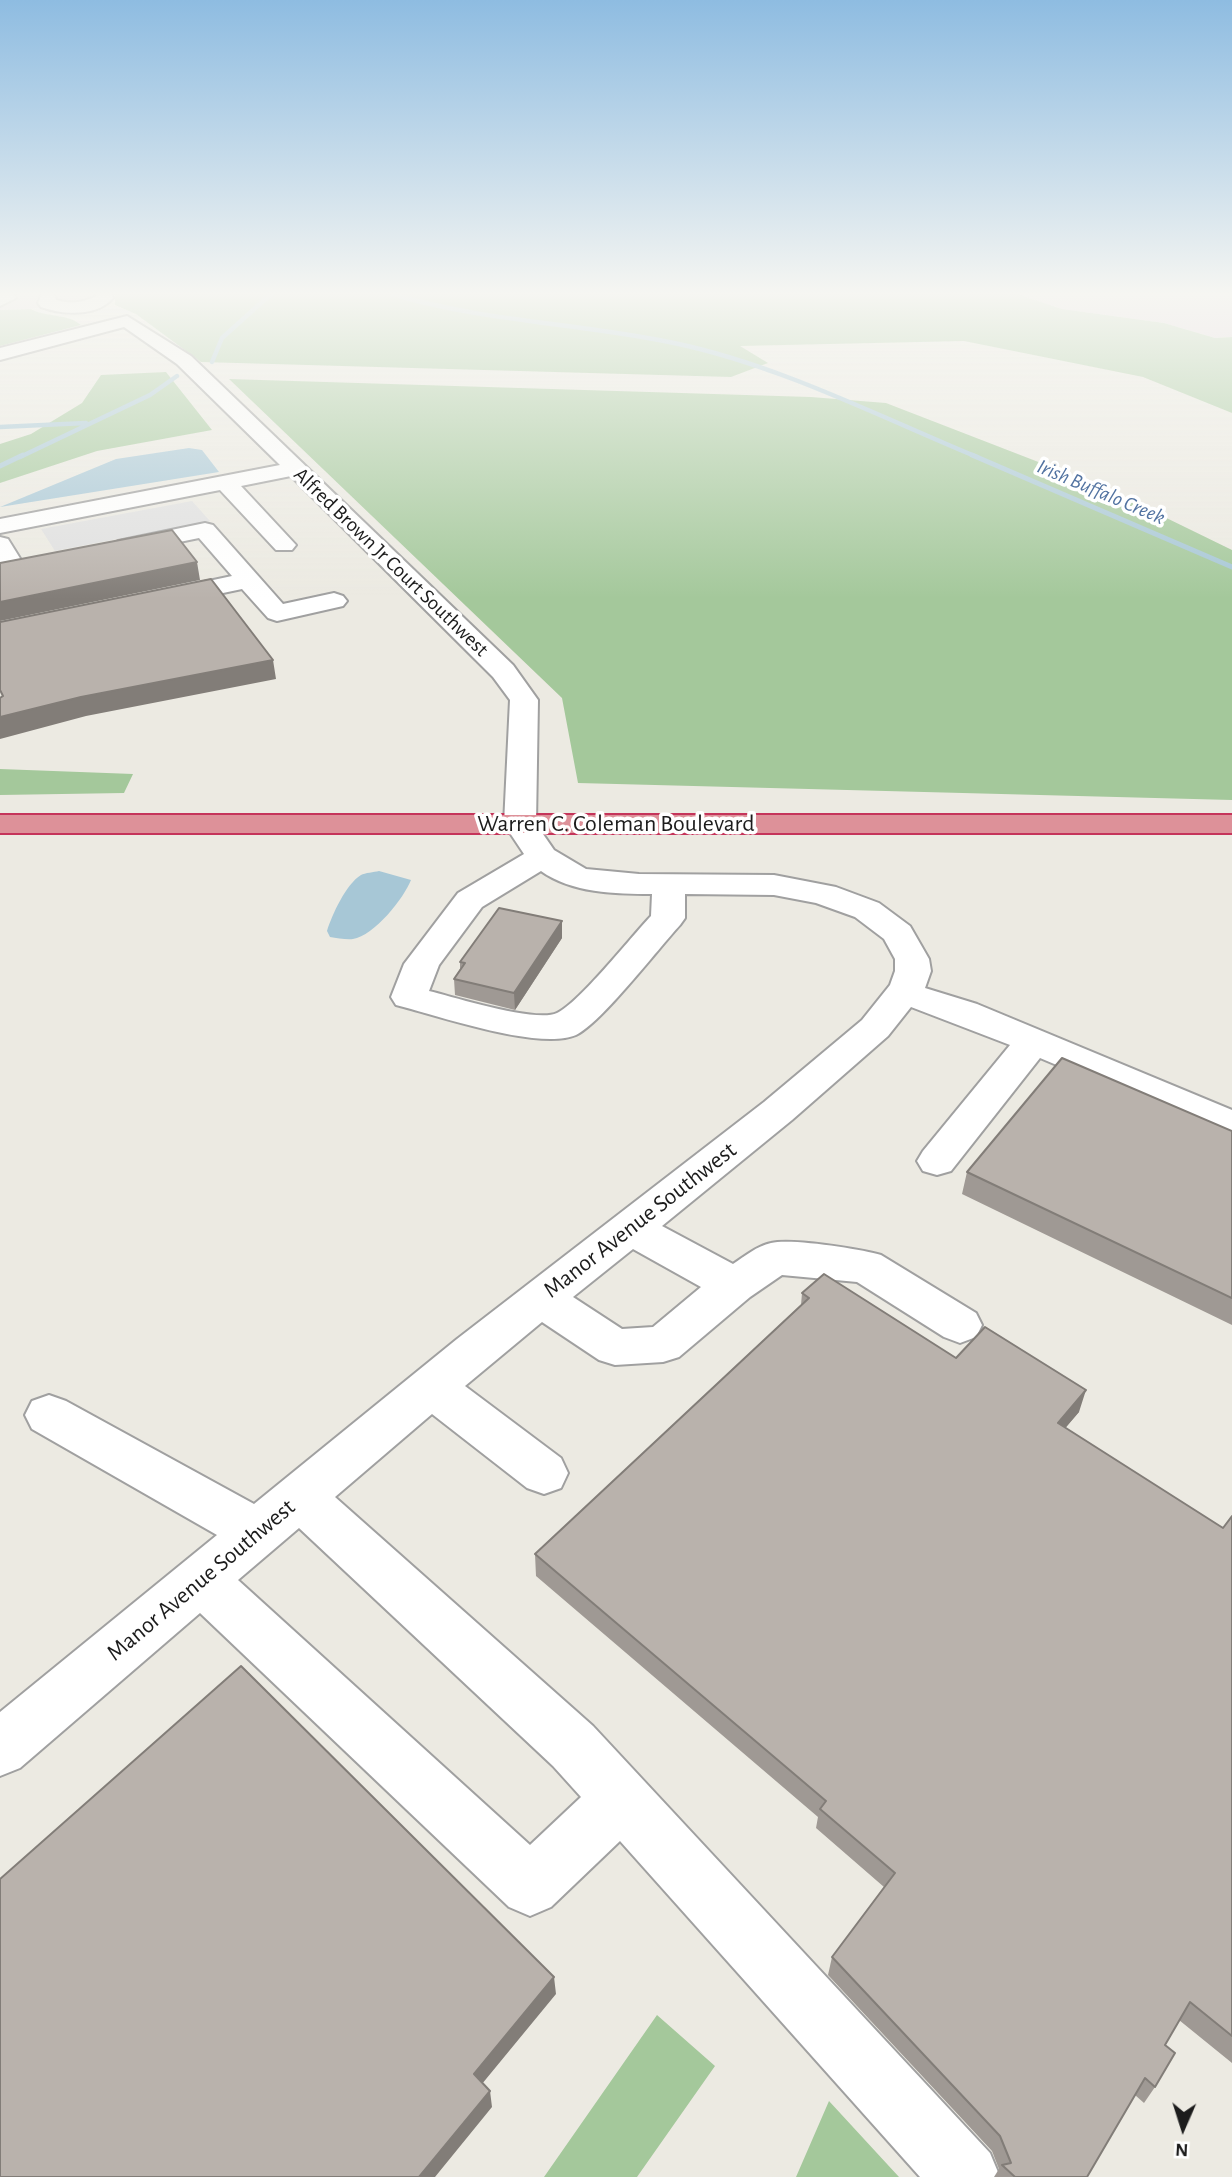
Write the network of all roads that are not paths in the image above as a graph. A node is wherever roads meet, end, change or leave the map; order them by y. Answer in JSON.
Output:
{"nodes":[{"id":1,"x":220,"y":396,"type":"edge"},
{"id":2,"x":295,"y":469,"type":"junction"},
{"id":3,"x":225,"y":482,"type":"junction"},
{"id":4,"x":0,"y":526,"type":"edge"},
{"id":5,"x":0,"y":544,"type":"edge"},
{"id":6,"x":284,"y":545,"type":"dead end"},
{"id":7,"x":99,"y":551,"type":"edge"},
{"id":8,"x":17,"y":567,"type":"edge"},
{"id":9,"x":248,"y":580,"type":"junction"},
{"id":10,"x":144,"y":601,"type":"edge"},
{"id":11,"x":334,"y":601,"type":"dead end"},
{"id":12,"x":0,"y":824,"type":"edge"},
{"id":13,"x":1232,"y":824,"type":"edge"},
{"id":14,"x":531,"y":841,"type":"junction"},
{"id":15,"x":669,"y":884,"type":"junction"},
{"id":16,"x":904,"y":993,"type":"junction"},
{"id":17,"x":1034,"y":1041,"type":"junction"},
{"id":18,"x":1232,"y":1125,"type":"edge"},
{"id":19,"x":937,"y":1161,"type":"dead end"},
{"id":20,"x":631,"y":1228,"type":"junction"},
{"id":21,"x":734,"y":1285,"type":"junction"},
{"id":22,"x":541,"y":1298,"type":"junction"},
{"id":23,"x":960,"y":1325,"type":"dead end"},
{"id":24,"x":432,"y":1387,"type":"junction"},
{"id":25,"x":49,"y":1415,"type":"dead end"},
{"id":26,"x":544,"y":1473,"type":"dead end"},
{"id":27,"x":279,"y":1514,"type":"junction"},
{"id":28,"x":201,"y":1580,"type":"junction"},
{"id":29,"x":0,"y":1748,"type":"edge"},
{"id":30,"x":622,"y":1799,"type":"junction"},
{"id":31,"x":966,"y":2177,"type":"edge"}],
"edges":[{"from":1,"to":2,"type":"street","name":"Alfred Brown Jr Court Southwest"},
{"from":2,"to":3,"type":"street"},
{"from":2,"to":14,"type":"street","name":"Alfred Brown Jr Court Southwest"},
{"from":3,"to":4,"type":"street"},
{"from":3,"to":6,"type":"street"},
{"from":5,"to":8,"type":"street"},
{"from":7,"to":9,"type":"street"},
{"from":9,"to":10,"type":"street"},
{"from":9,"to":11,"type":"street"},
{"from":12,"to":14,"type":"highway","name":"Warren C. Coleman Boulevard"},
{"from":13,"to":14,"type":"highway","name":"Warren C. Coleman Boulevard"},
{"from":14,"to":15,"type":"street","name":"Manor Avenue Southwest"},
{"from":14,"to":15,"type":"street"},
{"from":15,"to":16,"type":"street","name":"Manor Avenue Southwest"},
{"from":16,"to":17,"type":"street"},
{"from":16,"to":20,"type":"street","name":"Manor Avenue Southwest"},
{"from":17,"to":18,"type":"street"},
{"from":17,"to":19,"type":"street"},
{"from":20,"to":21,"type":"street"},
{"from":20,"to":22,"type":"street","name":"Manor Avenue Southwest"},
{"from":21,"to":22,"type":"street"},
{"from":21,"to":23,"type":"street"},
{"from":22,"to":24,"type":"street","name":"Manor Avenue Southwest"},
{"from":24,"to":26,"type":"street"},
{"from":24,"to":27,"type":"street","name":"Manor Avenue Southwest"},
{"from":25,"to":27,"type":"street"},
{"from":27,"to":28,"type":"street","name":"Manor Avenue Southwest"},
{"from":27,"to":30,"type":"street"},
{"from":28,"to":29,"type":"street","name":"Manor Avenue Southwest"},
{"from":28,"to":30,"type":"street"},
{"from":30,"to":31,"type":"street"}]}
